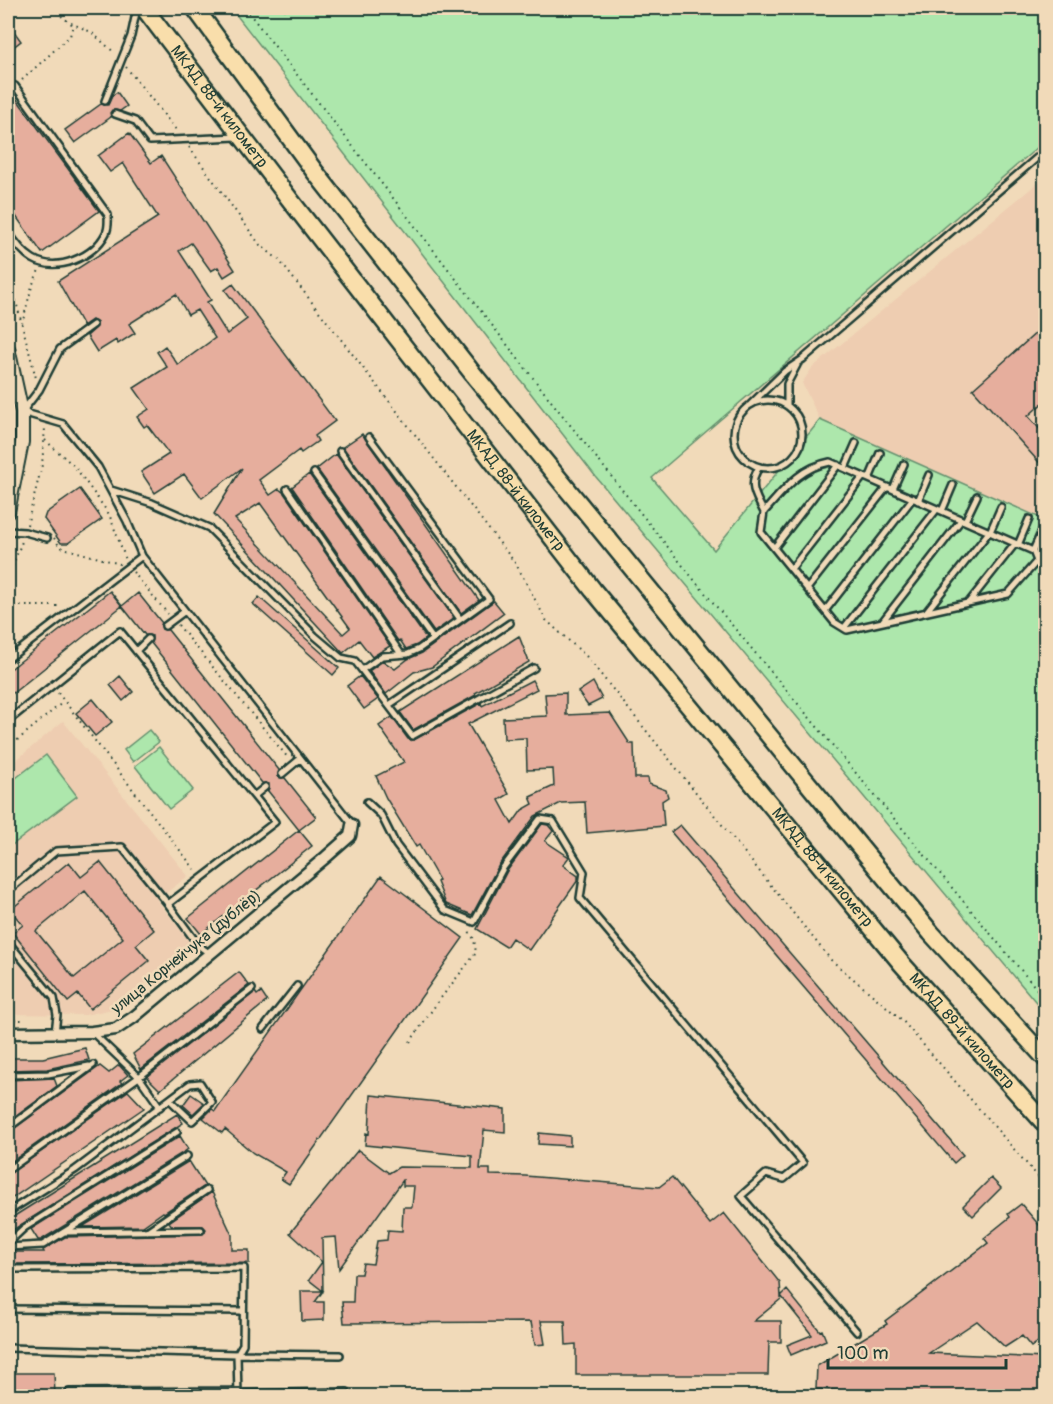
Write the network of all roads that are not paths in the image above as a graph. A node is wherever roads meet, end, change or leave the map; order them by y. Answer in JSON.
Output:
{"nodes":[{"id":1,"x":137,"y":8,"type":"edge"},
{"id":2,"x":144,"y":8,"type":"edge"},
{"id":3,"x":195,"y":8,"type":"edge"},
{"id":4,"x":8,"y":91,"type":"edge"},
{"id":5,"x":105,"y":101,"type":"dead end"},
{"id":6,"x":115,"y":114,"type":"dead end"},
{"id":7,"x":243,"y":136,"type":"junction"},
{"id":8,"x":1046,"y":150,"type":"edge"},
{"id":9,"x":8,"y":231,"type":"edge"},
{"id":10,"x":10,"y":241,"type":"edge"},
{"id":11,"x":93,"y":325,"type":"dead end"},
{"id":12,"x":8,"y":348,"type":"edge"},
{"id":13,"x":803,"y":359,"type":"junction"},
{"id":14,"x":750,"y":405,"type":"junction"},
{"id":15,"x":787,"y":406,"type":"junction"},
{"id":16,"x":22,"y":412,"type":"junction"},
{"id":17,"x":369,"y":438,"type":"dead end"},
{"id":18,"x":856,"y":442,"type":"dead end"},
{"id":19,"x":340,"y":451,"type":"dead end"},
{"id":20,"x":880,"y":453,"type":"dead end"},
{"id":21,"x":904,"y":464,"type":"dead end"},
{"id":22,"x":838,"y":465,"type":"junction"},
{"id":23,"x":759,"y":467,"type":"junction"},
{"id":24,"x":845,"y":468,"type":"junction"},
{"id":25,"x":314,"y":473,"type":"dead end"},
{"id":26,"x":929,"y":475,"type":"dead end"},
{"id":27,"x":866,"y":478,"type":"junction"},
{"id":28,"x":953,"y":485,"type":"dead end"},
{"id":29,"x":890,"y":488,"type":"junction"},
{"id":30,"x":286,"y":489,"type":"dead end"},
{"id":31,"x":111,"y":490,"type":"junction"},
{"id":32,"x":977,"y":496,"type":"dead end"},
{"id":33,"x":915,"y":499,"type":"junction"},
{"id":34,"x":1001,"y":507,"type":"dead end"},
{"id":35,"x":8,"y":509,"type":"edge"},
{"id":36,"x":939,"y":510,"type":"junction"},
{"id":37,"x":764,"y":512,"type":"junction"},
{"id":38,"x":1029,"y":519,"type":"dead end"},
{"id":39,"x":963,"y":521,"type":"junction"},
{"id":40,"x":1044,"y":526,"type":"edge"},
{"id":41,"x":8,"y":531,"type":"edge"},
{"id":42,"x":989,"y":532,"type":"junction"},
{"id":43,"x":48,"y":535,"type":"road end"},
{"id":44,"x":1016,"y":544,"type":"junction"},
{"id":45,"x":774,"y":548,"type":"junction"},
{"id":46,"x":1033,"y":551,"type":"junction"},
{"id":47,"x":142,"y":556,"type":"junction"},
{"id":48,"x":791,"y":569,"type":"junction"},
{"id":49,"x":807,"y":589,"type":"junction"},
{"id":50,"x":969,"y":603,"type":"junction"},
{"id":51,"x":185,"y":611,"type":"junction"},
{"id":52,"x":825,"y":611,"type":"junction"},
{"id":53,"x":926,"y":612,"type":"junction"},
{"id":54,"x":460,"y":620,"type":"junction"},
{"id":55,"x":882,"y":622,"type":"junction"},
{"id":56,"x":510,"y":623,"type":"dead end"},
{"id":57,"x":165,"y":626,"type":"dead end"},
{"id":58,"x":844,"y":628,"type":"junction"},
{"id":59,"x":148,"y":639,"type":"dead end"},
{"id":60,"x":433,"y":639,"type":"junction"},
{"id":61,"x":136,"y":651,"type":"junction"},
{"id":62,"x":401,"y":654,"type":"junction"},
{"id":63,"x":8,"y":659,"type":"edge"},
{"id":64,"x":534,"y":668,"type":"dead end"},
{"id":65,"x":362,"y":670,"type":"junction"},
{"id":66,"x":388,"y":705,"type":"junction"},
{"id":67,"x":8,"y":721,"type":"edge"},
{"id":68,"x":300,"y":759,"type":"junction"},
{"id":69,"x":282,"y":774,"type":"dead end"},
{"id":70,"x":265,"y":787,"type":"dead end"},
{"id":71,"x":254,"y":796,"type":"junction"},
{"id":72,"x":367,"y":802,"type":"dead end"},
{"id":73,"x":352,"y":825,"type":"joint"},
{"id":74,"x":8,"y":891,"type":"edge"},
{"id":75,"x":168,"y":904,"type":"junction"},
{"id":76,"x":8,"y":942,"type":"edge"},
{"id":77,"x":210,"y":954,"type":"junction"},
{"id":78,"x":902,"y":964,"type":"joint"},
{"id":79,"x":297,"y":986,"type":"dead end"},
{"id":80,"x":252,"y":989,"type":"dead end"},
{"id":81,"x":263,"y":1029,"type":"dead end"},
{"id":82,"x":92,"y":1032,"type":"junction"},
{"id":83,"x":8,"y":1033,"type":"edge"},
{"id":84,"x":55,"y":1033,"type":"junction"},
{"id":85,"x":1046,"y":1059,"type":"edge"},
{"id":86,"x":8,"y":1075,"type":"edge"},
{"id":87,"x":139,"y":1077,"type":"junction"},
{"id":88,"x":170,"y":1100,"type":"junction"},
{"id":89,"x":160,"y":1107,"type":"junction"},
{"id":90,"x":1046,"y":1125,"type":"edge"},
{"id":91,"x":8,"y":1128,"type":"edge"},
{"id":92,"x":177,"y":1132,"type":"dead end"},
{"id":93,"x":187,"y":1156,"type":"dead end"},
{"id":94,"x":8,"y":1170,"type":"edge"},
{"id":95,"x":207,"y":1190,"type":"dead end"},
{"id":96,"x":8,"y":1212,"type":"edge"},
{"id":97,"x":201,"y":1230,"type":"dead end"},
{"id":98,"x":64,"y":1232,"type":"junction"},
{"id":99,"x":145,"y":1232,"type":"junction"},
{"id":100,"x":8,"y":1245,"type":"edge"},
{"id":101,"x":8,"y":1269,"type":"edge"},
{"id":102,"x":8,"y":1309,"type":"edge"},
{"id":103,"x":243,"y":1311,"type":"junction"},
{"id":104,"x":857,"y":1332,"type":"dead end"},
{"id":105,"x":8,"y":1348,"type":"edge"},
{"id":106,"x":237,"y":1354,"type":"junction"},
{"id":107,"x":340,"y":1355,"type":"dead end"},
{"id":108,"x":69,"y":1392,"type":"dead end"},
{"id":109,"x":347,"y":1392,"type":"dead end"},
{"id":110,"x":238,"y":1394,"type":"edge"}],
"edges":[{"from":1,"to":5,"type":"lane"},
{"from":2,"to":7,"type":"highway","name":"МКАД, 88-й километр"},
{"from":3,"to":85,"type":"highway"},
{"from":4,"to":10,"type":"lane"},
{"from":6,"to":7,"type":"lane"},
{"from":7,"to":78,"type":"highway","name":"МКАД, 88-й километр"},
{"from":8,"to":13,"type":"lane"},
{"from":9,"to":10,"type":"lane"},
{"from":11,"to":16,"type":"lane"},
{"from":12,"to":16,"type":"street"},
{"from":13,"to":14,"type":"lane"},
{"from":13,"to":15,"type":"lane"},
{"from":14,"to":15,"type":"lane"},
{"from":14,"to":23,"type":"lane"},
{"from":15,"to":23,"type":"lane"},
{"from":16,"to":31,"type":"lane"},
{"from":16,"to":35,"type":"street"},
{"from":17,"to":54,"type":"lane"},
{"from":18,"to":24,"type":"lane"},
{"from":19,"to":54,"type":"lane"},
{"from":20,"to":27,"type":"lane"},
{"from":21,"to":29,"type":"lane"},
{"from":22,"to":24,"type":"lane"},
{"from":22,"to":37,"type":"lane"},
{"from":22,"to":45,"type":"lane"},
{"from":23,"to":37,"type":"lane"},
{"from":24,"to":27,"type":"lane"},
{"from":25,"to":60,"type":"lane"},
{"from":26,"to":33,"type":"lane"},
{"from":27,"to":29,"type":"lane"},
{"from":27,"to":48,"type":"lane"},
{"from":28,"to":36,"type":"lane"},
{"from":29,"to":33,"type":"lane"},
{"from":29,"to":49,"type":"lane"},
{"from":30,"to":62,"type":"lane"},
{"from":31,"to":47,"type":"lane"},
{"from":31,"to":65,"type":"lane"},
{"from":32,"to":39,"type":"lane"},
{"from":33,"to":36,"type":"lane"},
{"from":33,"to":52,"type":"lane"},
{"from":34,"to":42,"type":"lane"},
{"from":36,"to":39,"type":"lane"},
{"from":36,"to":58,"type":"lane"},
{"from":37,"to":45,"type":"lane"},
{"from":38,"to":44,"type":"lane"},
{"from":39,"to":42,"type":"lane"},
{"from":39,"to":55,"type":"lane"},
{"from":40,"to":46,"type":"lane"},
{"from":41,"to":43,"type":"lane"},
{"from":42,"to":44,"type":"lane"},
{"from":42,"to":53,"type":"lane"},
{"from":44,"to":46,"type":"lane"},
{"from":44,"to":50,"type":"lane"},
{"from":45,"to":48,"type":"lane"},
{"from":46,"to":50,"type":"lane"},
{"from":47,"to":51,"type":"lane"},
{"from":47,"to":63,"type":"lane"},
{"from":48,"to":49,"type":"lane"},
{"from":49,"to":52,"type":"lane"},
{"from":50,"to":53,"type":"lane"},
{"from":51,"to":57,"type":"lane"},
{"from":51,"to":68,"type":"lane"},
{"from":52,"to":58,"type":"lane"},
{"from":53,"to":55,"type":"lane"},
{"from":54,"to":60,"type":"lane"},
{"from":55,"to":58,"type":"lane"},
{"from":56,"to":66,"type":"lane"},
{"from":59,"to":61,"type":"lane"},
{"from":60,"to":62,"type":"lane"},
{"from":61,"to":67,"type":"lane"},
{"from":61,"to":71,"type":"lane"},
{"from":62,"to":65,"type":"lane"},
{"from":64,"to":66,"type":"lane"},
{"from":65,"to":66,"type":"lane"},
{"from":68,"to":69,"type":"lane"},
{"from":68,"to":73,"type":"lane"},
{"from":70,"to":71,"type":"lane"},
{"from":71,"to":75,"type":"lane"},
{"from":72,"to":104,"type":"lane"},
{"from":73,"to":77,"type":"street","name":"улица Корнейчука (дублёр)"},
{"from":74,"to":75,"type":"lane"},
{"from":75,"to":77,"type":"lane"},
{"from":76,"to":84,"type":"lane"},
{"from":77,"to":82,"type":"street","name":"улица Корнейчука (дублёр)"},
{"from":78,"to":90,"type":"highway","name":"МКАД, 89-й километр"},
{"from":79,"to":81,"type":"lane"},
{"from":80,"to":87,"type":"lane"},
{"from":82,"to":84,"type":"street","name":"улица Корнейчука (дублёр)"},
{"from":82,"to":87,"type":"lane"},
{"from":83,"to":84,"type":"street","name":"улица Корнейчука (дублёр)"},
{"from":86,"to":91,"type":"lane"},
{"from":87,"to":89,"type":"lane"},
{"from":87,"to":94,"type":"lane"},
{"from":88,"to":88,"type":"lane"},
{"from":88,"to":89,"type":"lane"},
{"from":89,"to":96,"type":"lane"},
{"from":92,"to":100,"type":"lane"},
{"from":93,"to":98,"type":"lane"},
{"from":95,"to":99,"type":"lane"},
{"from":97,"to":99,"type":"lane"},
{"from":98,"to":99,"type":"lane"},
{"from":98,"to":100,"type":"lane"},
{"from":101,"to":103,"type":"lane"},
{"from":102,"to":103,"type":"lane"},
{"from":103,"to":106,"type":"lane"},
{"from":105,"to":106,"type":"lane"},
{"from":106,"to":107,"type":"lane"},
{"from":106,"to":110,"type":"lane"},
{"from":108,"to":110,"type":"lane"},
{"from":109,"to":110,"type":"lane"}]}
